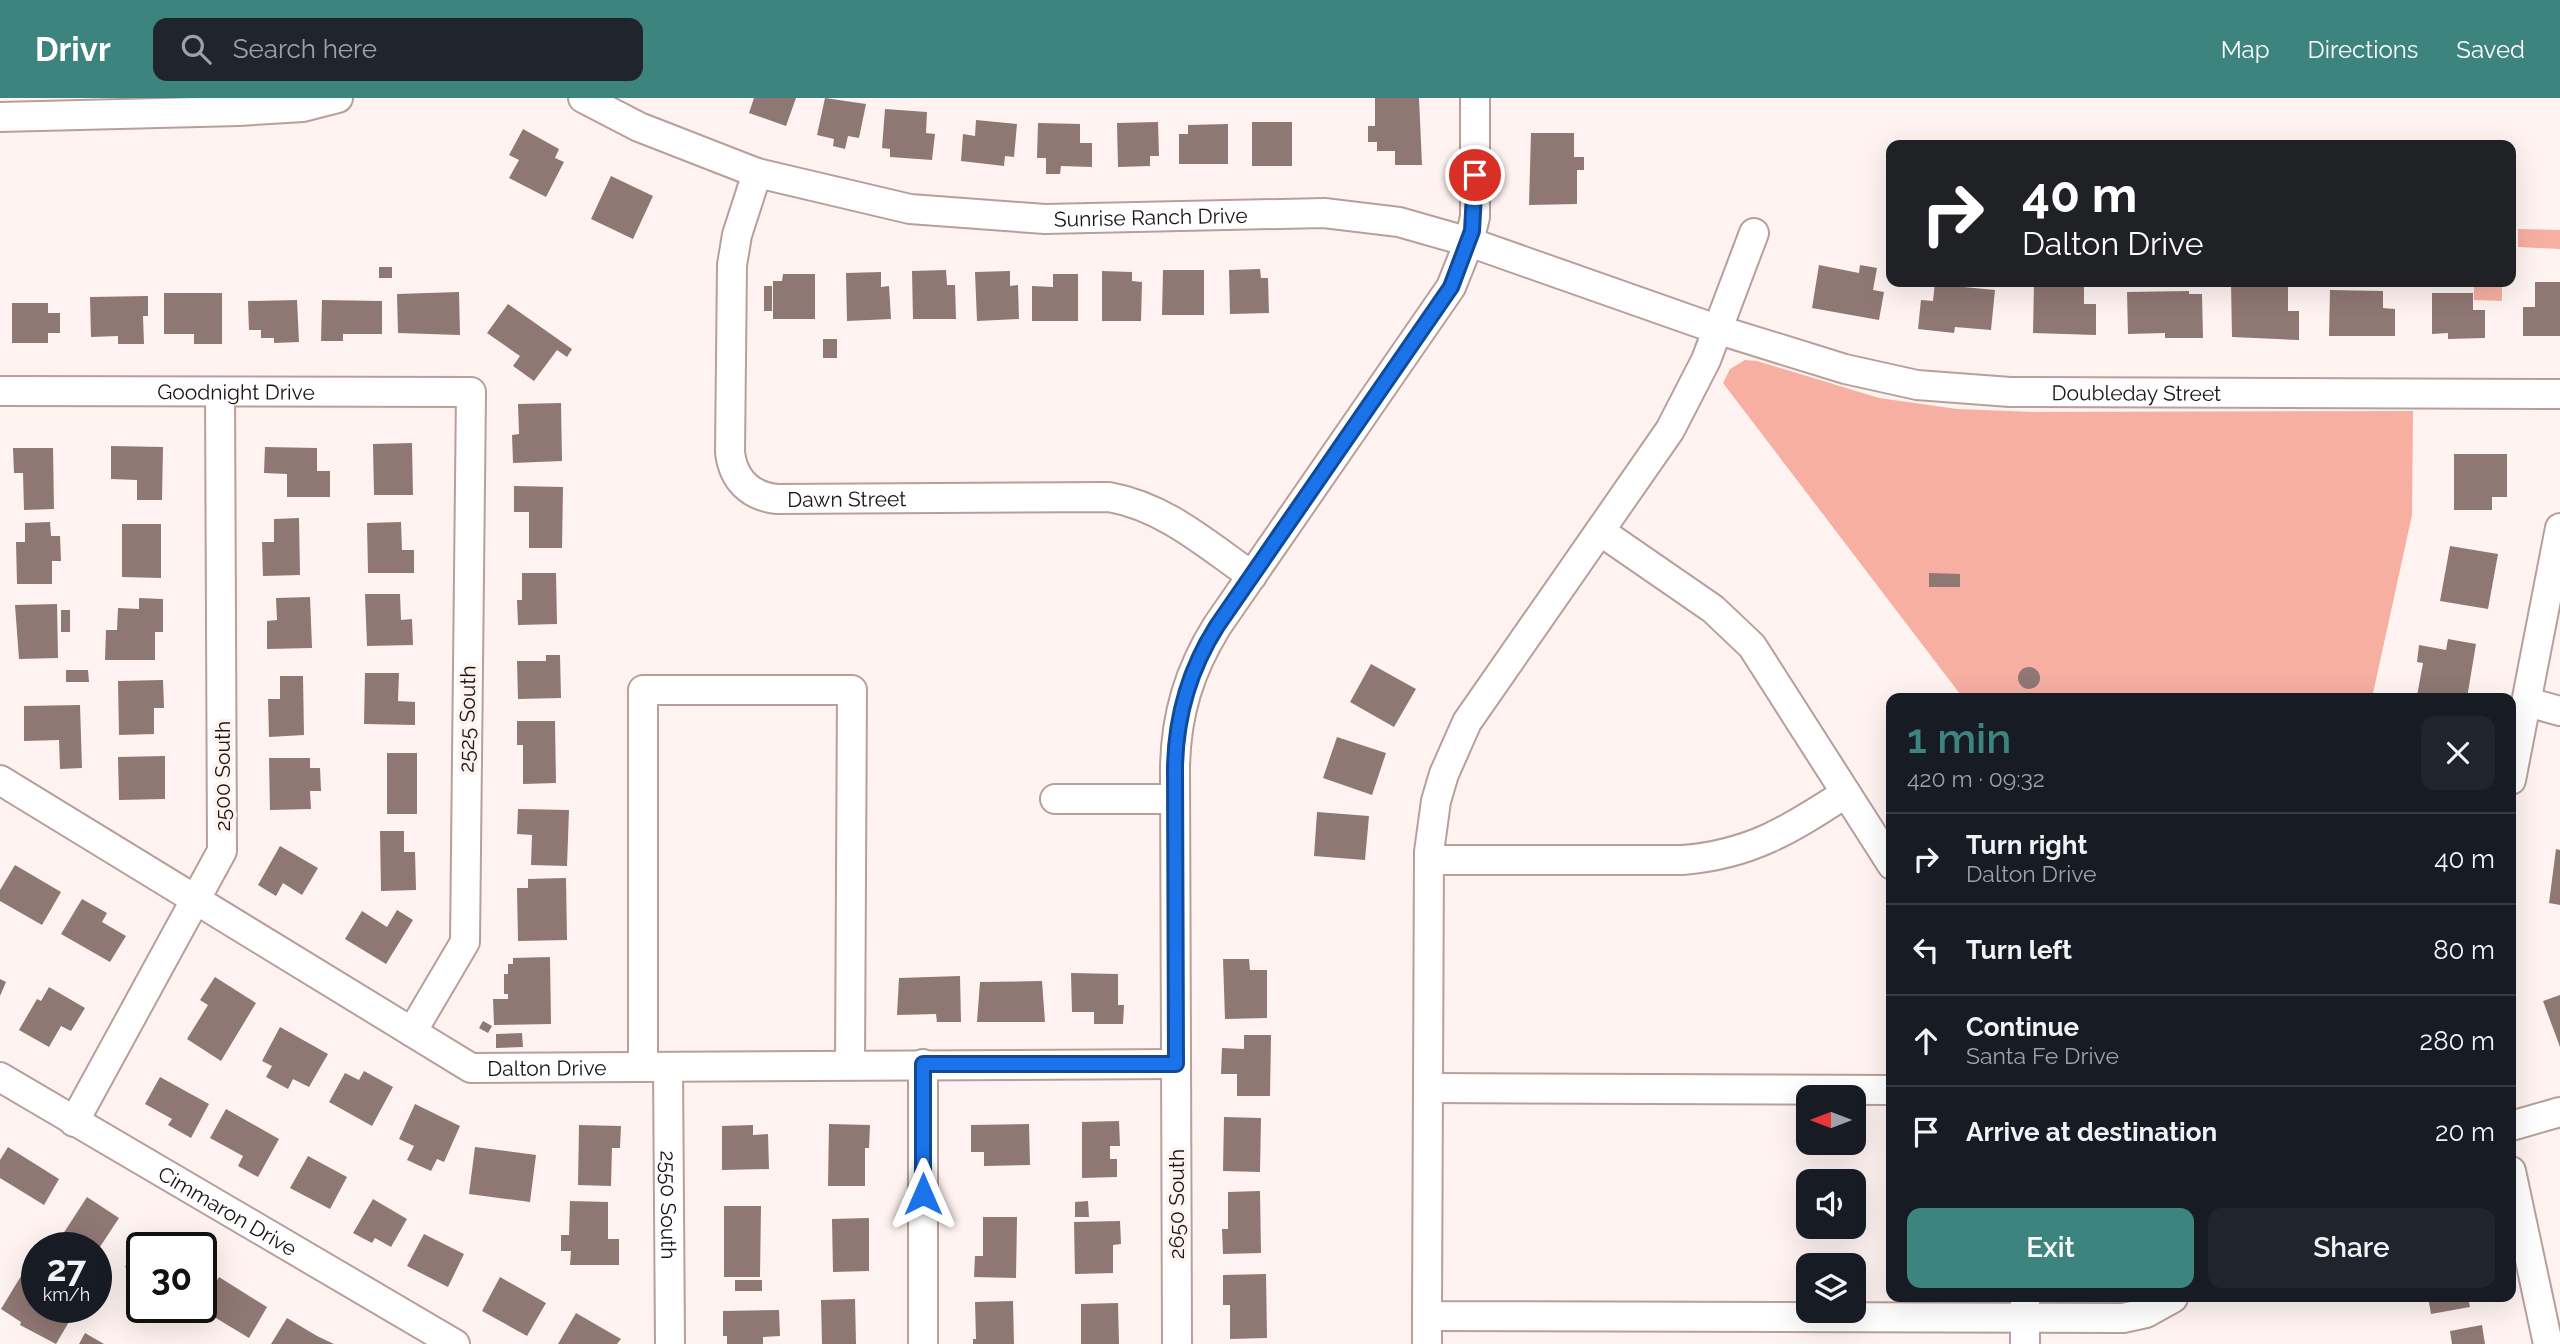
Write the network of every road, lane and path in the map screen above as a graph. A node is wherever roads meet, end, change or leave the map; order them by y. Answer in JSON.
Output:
{"nodes":[{"id":1,"x":338,"y":98,"type":"edge"},
{"id":2,"x":583,"y":98,"type":"edge"},
{"id":3,"x":1475,"y":98,"type":"edge"},
{"id":4,"x":0,"y":117,"type":"edge"},
{"id":5,"x":757,"y":173,"type":"junction"},
{"id":6,"x":1754,"y":233,"type":"dead end"},
{"id":7,"x":1469,"y":242,"type":"junction"},
{"id":8,"x":1718,"y":330,"type":"junction"},
{"id":9,"x":0,"y":391,"type":"edge"},
{"id":10,"x":220,"y":392,"type":"junction"},
{"id":11,"x":471,"y":392,"type":"joint"},
{"id":12,"x":2560,"y":394,"type":"edge"},
{"id":13,"x":2560,"y":528,"type":"edge"},
{"id":14,"x":1600,"y":531,"type":"junction"},
{"id":15,"x":1252,"y":576,"type":"junction"},
{"id":16,"x":2527,"y":702,"type":"junction"},
{"id":17,"x":2560,"y":711,"type":"edge"},
{"id":18,"x":2516,"y":756,"type":"edge"},
{"id":19,"x":0,"y":780,"type":"edge"},
{"id":20,"x":1846,"y":793,"type":"junction"},
{"id":21,"x":1055,"y":799,"type":"dead end"},
{"id":22,"x":1175,"y":799,"type":"junction"},
{"id":23,"x":1886,"y":856,"type":"edge"},
{"id":24,"x":1429,"y":860,"type":"junction"},
{"id":25,"x":195,"y":902,"type":"junction"},
{"id":26,"x":412,"y":1032,"type":"junction"},
{"id":27,"x":923,"y":1064,"type":"junction"},
{"id":28,"x":1176,"y":1064,"type":"junction"},
{"id":29,"x":850,"y":1065,"type":"junction"},
{"id":30,"x":655,"y":1067,"type":"junction"},
{"id":31,"x":0,"y":1077,"type":"edge"},
{"id":32,"x":1428,"y":1088,"type":"junction"},
{"id":33,"x":1886,"y":1090,"type":"edge"},
{"id":34,"x":2560,"y":1112,"type":"edge"},
{"id":35,"x":74,"y":1122,"type":"junction"},
{"id":36,"x":2516,"y":1125,"type":"edge"},
{"id":37,"x":2516,"y":1194,"type":"edge"},
{"id":38,"x":2166,"y":1302,"type":"edge"},
{"id":39,"x":1427,"y":1316,"type":"junction"},
{"id":40,"x":2025,"y":1320,"type":"edge"},
{"id":41,"x":455,"y":1344,"type":"edge"},
{"id":42,"x":670,"y":1344,"type":"edge"},
{"id":43,"x":923,"y":1344,"type":"edge"},
{"id":44,"x":1177,"y":1344,"type":"edge"},
{"id":45,"x":1427,"y":1344,"type":"edge"},
{"id":46,"x":2548,"y":1344,"type":"edge"}],
"edges":[{"from":1,"to":4,"type":"street"},
{"from":2,"to":5,"type":"street","name":"Sunrise Ranch Drive"},
{"from":3,"to":7,"type":"street","name":"2650 South"},
{"from":5,"to":7,"type":"street","name":"Sunrise Ranch Drive"},
{"from":5,"to":15,"type":"street","name":"Dawn Street"},
{"from":6,"to":8,"type":"street"},
{"from":7,"to":8,"type":"street","name":"Sunrise Ranch Drive"},
{"from":7,"to":15,"type":"street","name":"2650 South"},
{"from":8,"to":12,"type":"street","name":"Doubleday Street"},
{"from":8,"to":14,"type":"street"},
{"from":9,"to":10,"type":"street","name":"Goodnight Drive"},
{"from":10,"to":11,"type":"street","name":"Goodnight Drive"},
{"from":10,"to":25,"type":"street","name":"2500 South"},
{"from":11,"to":26,"type":"street","name":"2525 South"},
{"from":13,"to":16,"type":"street"},
{"from":14,"to":20,"type":"street"},
{"from":14,"to":24,"type":"street"},
{"from":15,"to":22,"type":"street","name":"2650 South"},
{"from":16,"to":17,"type":"street"},
{"from":16,"to":18,"type":"street"},
{"from":19,"to":25,"type":"street","name":"Dalton Drive"},
{"from":20,"to":23,"type":"street"},
{"from":20,"to":24,"type":"street"},
{"from":21,"to":22,"type":"street"},
{"from":22,"to":28,"type":"street","name":"2650 South"},
{"from":24,"to":32,"type":"street"},
{"from":25,"to":26,"type":"street","name":"Dalton Drive"},
{"from":25,"to":35,"type":"street","name":"2500 South"},
{"from":26,"to":30,"type":"street","name":"Dalton Drive"},
{"from":27,"to":28,"type":"street","name":"Dalton Drive"},
{"from":27,"to":29,"type":"street","name":"Dalton Drive"},
{"from":27,"to":43,"type":"street"},
{"from":28,"to":44,"type":"street","name":"2650 South"},
{"from":29,"to":30,"type":"street","name":"Dalton Drive"},
{"from":29,"to":30,"type":"street","name":"2550 South"},
{"from":30,"to":42,"type":"street","name":"2550 South"},
{"from":31,"to":35,"type":"street","name":"Cimmaron Drive"},
{"from":32,"to":33,"type":"street"},
{"from":32,"to":39,"type":"street"},
{"from":34,"to":36,"type":"street"},
{"from":35,"to":41,"type":"street","name":"Cimmaron Drive"},
{"from":37,"to":46,"type":"street"},
{"from":38,"to":40,"type":"street"},
{"from":39,"to":40,"type":"street"},
{"from":39,"to":45,"type":"street"}]}
